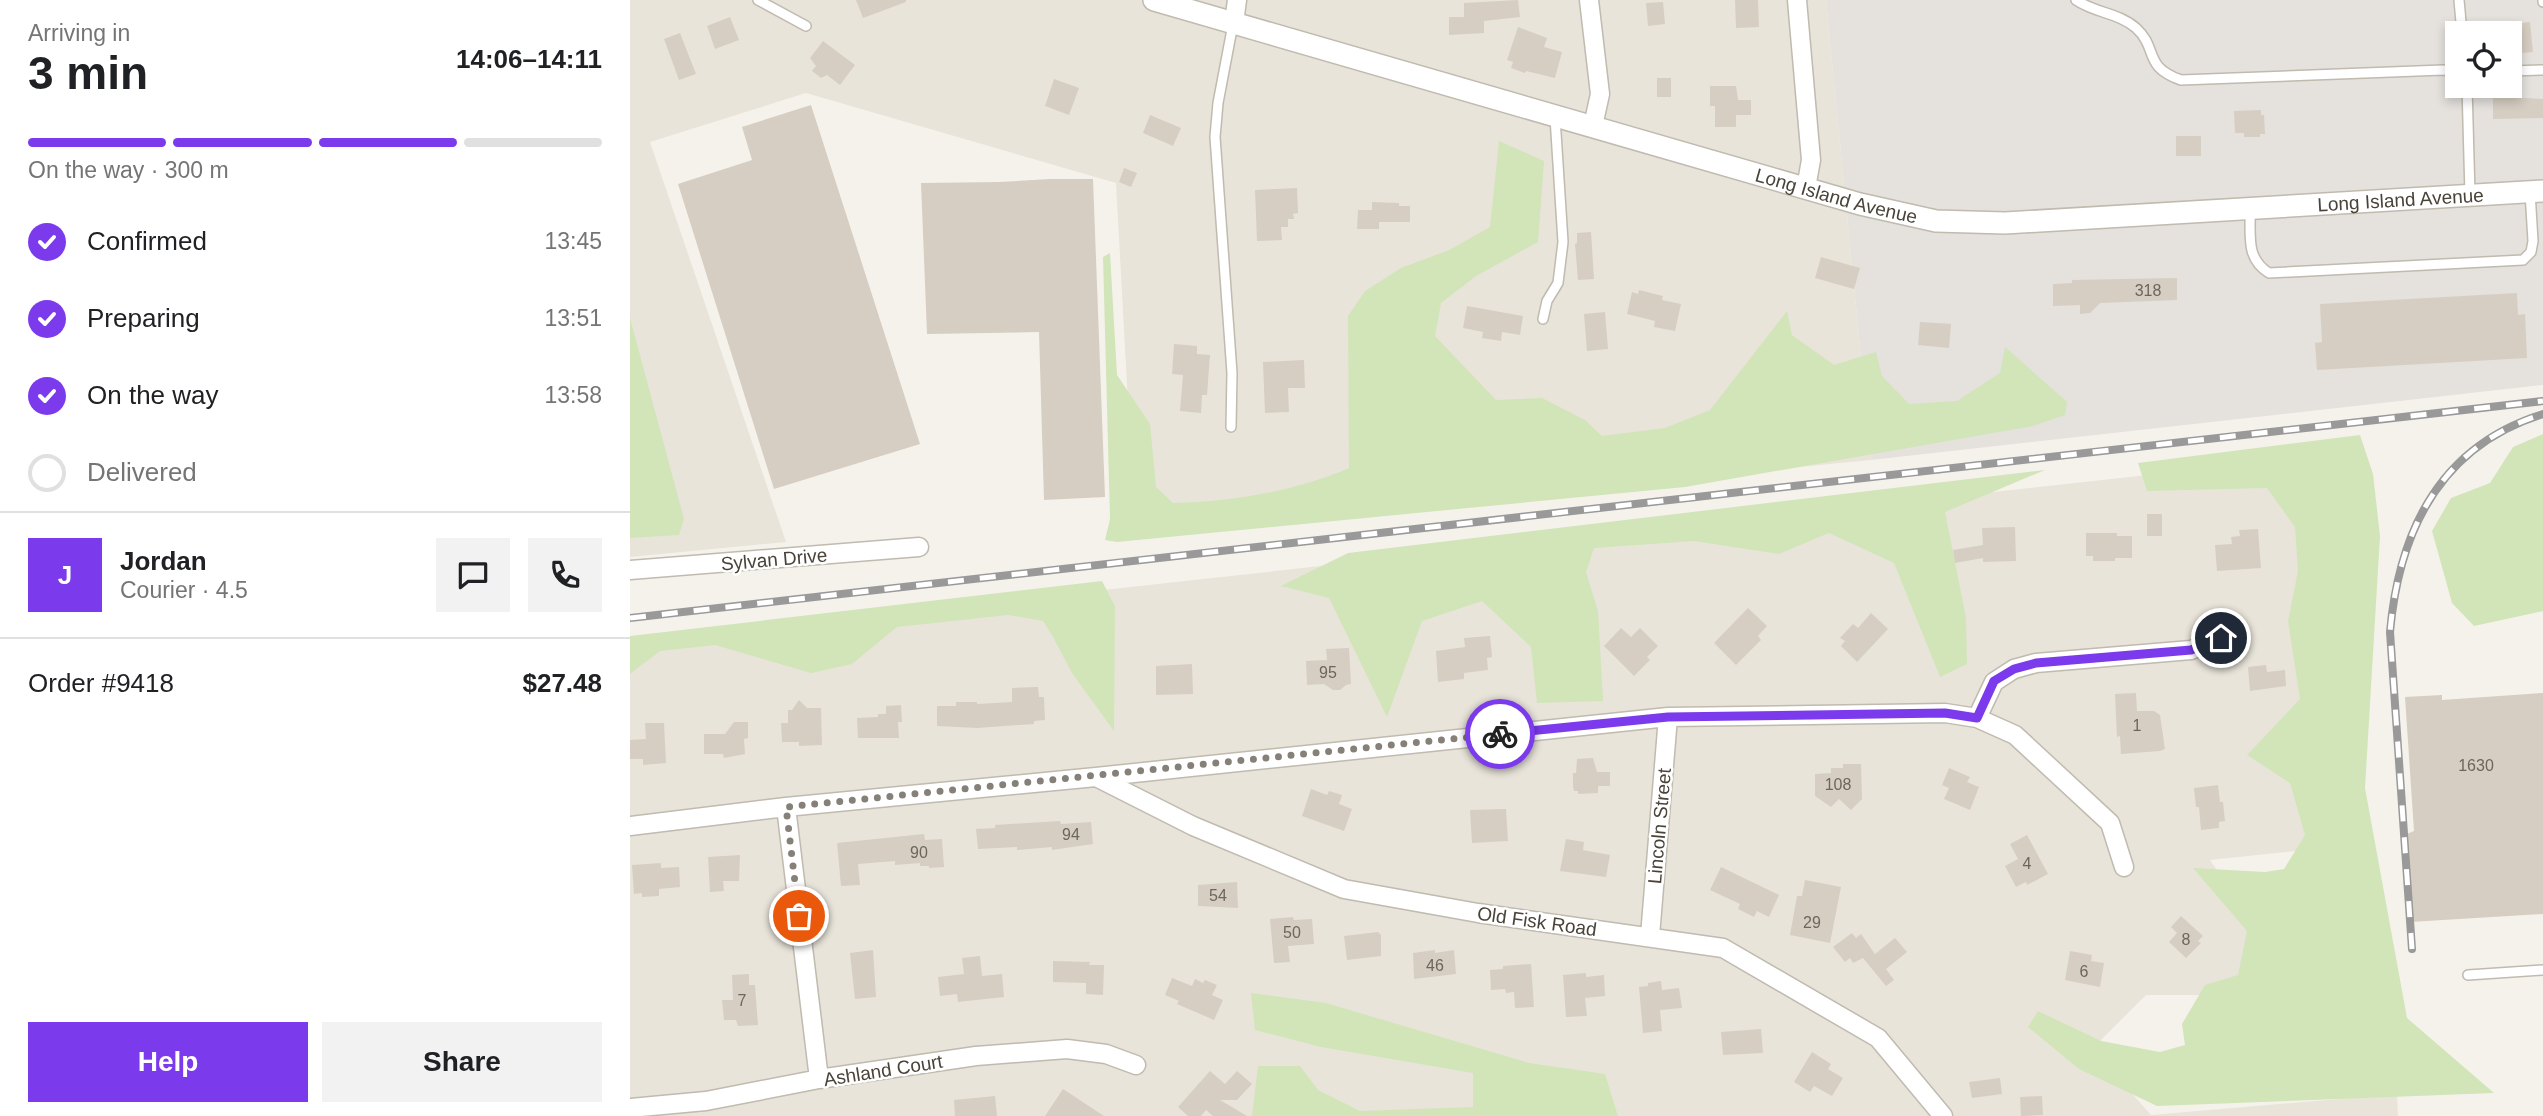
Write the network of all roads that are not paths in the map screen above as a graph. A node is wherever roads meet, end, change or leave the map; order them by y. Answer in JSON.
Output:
{"nodes":[{"id":1,"x":758,"y":0,"type":"edge"},
{"id":2,"x":1154,"y":0,"type":"edge"},
{"id":3,"x":1237,"y":0,"type":"edge"},
{"id":4,"x":1589,"y":0,"type":"edge"},
{"id":5,"x":1797,"y":0,"type":"edge"},
{"id":6,"x":2076,"y":0,"type":"edge"},
{"id":7,"x":2459,"y":0,"type":"edge"},
{"id":8,"x":2461,"y":21,"type":"edge"},
{"id":9,"x":1234,"y":23,"type":"junction"},
{"id":10,"x":806,"y":26,"type":"dead end"},
{"id":11,"x":2445,"y":70,"type":"edge"},
{"id":12,"x":2543,"y":70,"type":"edge"},
{"id":13,"x":2522,"y":71,"type":"edge"},
{"id":14,"x":2466,"y":98,"type":"edge"},
{"id":15,"x":1555,"y":115,"type":"junction"},
{"id":16,"x":1593,"y":126,"type":"junction"},
{"id":17,"x":1806,"y":188,"type":"junction"},
{"id":18,"x":2537,"y":191,"type":"edge"},
{"id":19,"x":2470,"y":195,"type":"junction"},
{"id":20,"x":2250,"y":208,"type":"junction"},
{"id":21,"x":1543,"y":320,"type":"dead end"},
{"id":22,"x":1231,"y":427,"type":"dead end"},
{"id":23,"x":919,"y":547,"type":"dead end"},
{"id":24,"x":630,"y":570,"type":"edge"},
{"id":25,"x":2221,"y":638,"type":"dead end"},
{"id":26,"x":1668,"y":717,"type":"junction"},
{"id":27,"x":1977,"y":718,"type":"junction"},
{"id":28,"x":1096,"y":777,"type":"junction"},
{"id":29,"x":786,"y":807,"type":"junction"},
{"id":30,"x":630,"y":827,"type":"edge"},
{"id":31,"x":2124,"y":867,"type":"dead end"},
{"id":32,"x":1650,"y":936,"type":"junction"},
{"id":33,"x":2543,"y":970,"type":"edge"},
{"id":34,"x":2468,"y":975,"type":"dead end"},
{"id":35,"x":1136,"y":1065,"type":"dead end"},
{"id":36,"x":819,"y":1079,"type":"junction"},
{"id":37,"x":630,"y":1108,"type":"edge"},
{"id":38,"x":1943,"y":1116,"type":"edge"}],
"edges":[{"from":1,"to":10,"type":"lane"},
{"from":2,"to":9,"type":"street","name":"Long Island Avenue"},
{"from":3,"to":9,"type":"street"},
{"from":4,"to":16,"type":"street"},
{"from":5,"to":17,"type":"street"},
{"from":6,"to":11,"type":"lane"},
{"from":7,"to":8,"type":"lane"},
{"from":9,"to":15,"type":"street","name":"Long Island Avenue"},
{"from":9,"to":22,"type":"lane"},
{"from":12,"to":13,"type":"lane"},
{"from":14,"to":19,"type":"lane"},
{"from":15,"to":16,"type":"street","name":"Long Island Avenue"},
{"from":15,"to":21,"type":"lane"},
{"from":16,"to":17,"type":"street","name":"Long Island Avenue"},
{"from":17,"to":20,"type":"street","name":"Long Island Avenue"},
{"from":18,"to":19,"type":"street","name":"Long Island Avenue"},
{"from":18,"to":20,"type":"lane"},
{"from":19,"to":20,"type":"street","name":"Long Island Avenue"},
{"from":23,"to":24,"type":"street","name":"Sylvan Drive"},
{"from":25,"to":27,"type":"street"},
{"from":26,"to":27,"type":"street"},
{"from":26,"to":28,"type":"street"},
{"from":26,"to":32,"type":"street","name":"Lincoln Street"},
{"from":27,"to":31,"type":"street"},
{"from":28,"to":29,"type":"street"},
{"from":28,"to":32,"type":"street","name":"Old Fisk Road"},
{"from":29,"to":30,"type":"street"},
{"from":29,"to":36,"type":"street"},
{"from":32,"to":38,"type":"street","name":"Old Fisk Road"},
{"from":33,"to":34,"type":"lane"},
{"from":35,"to":36,"type":"street","name":"Ashland Court"},
{"from":36,"to":37,"type":"street","name":"Ashland Court"}]}
